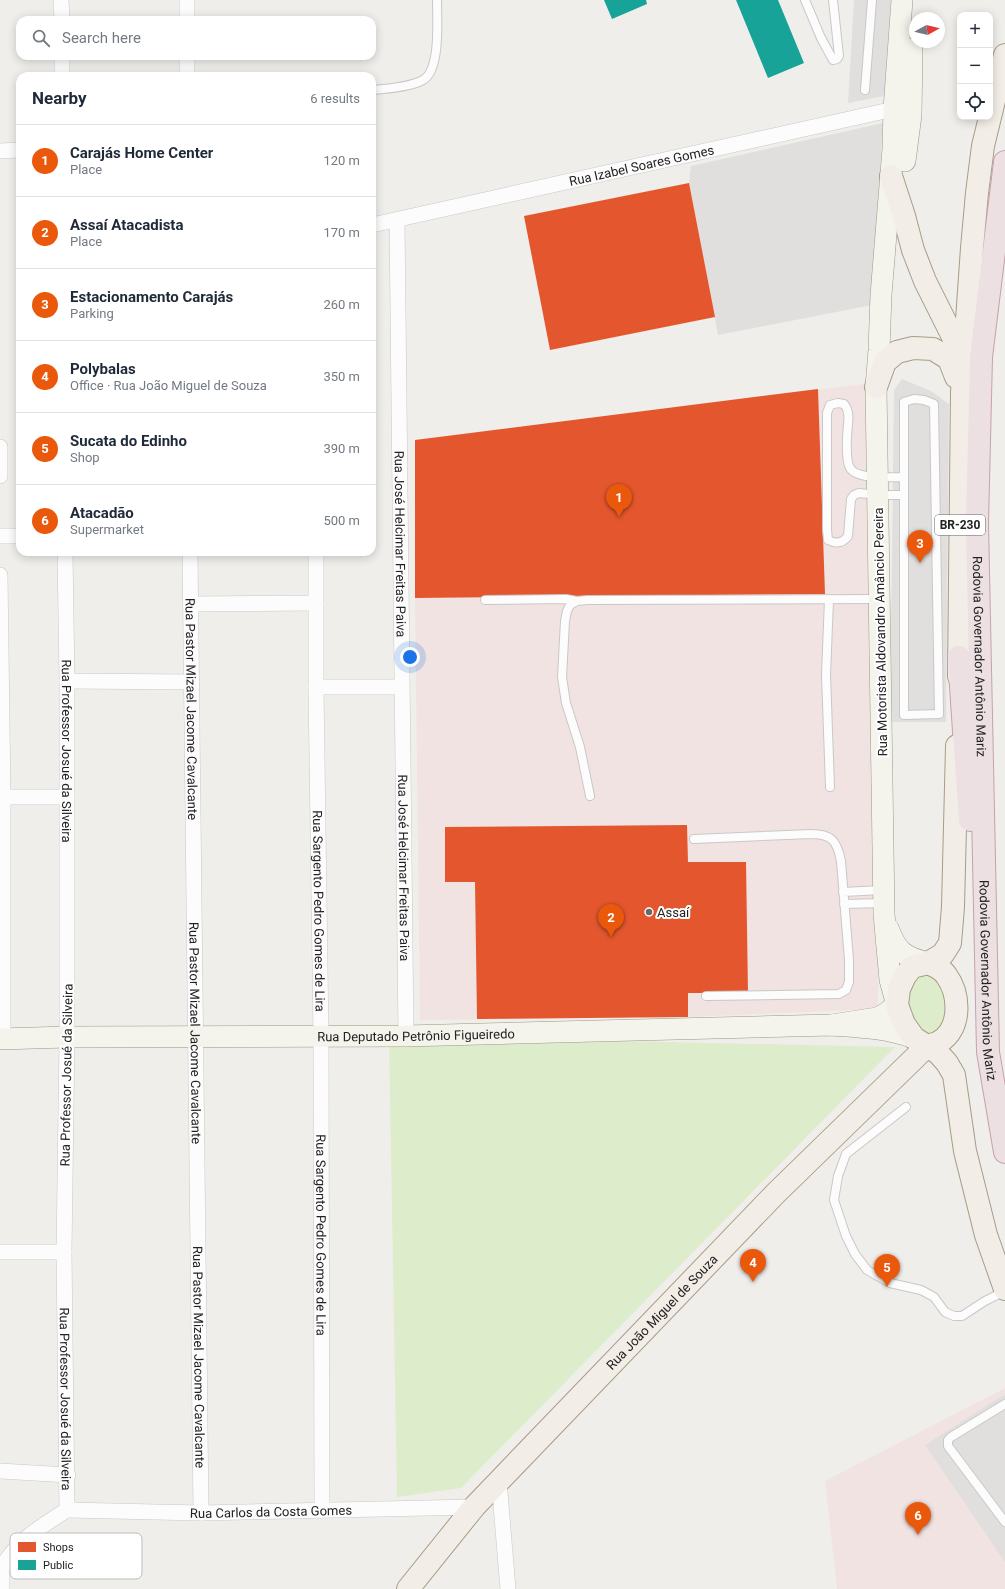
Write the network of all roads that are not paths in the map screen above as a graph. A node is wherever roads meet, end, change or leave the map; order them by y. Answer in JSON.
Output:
{"nodes":[{"id":1,"x":61,"y":0,"type":"edge"},
{"id":2,"x":187,"y":0,"type":"edge"},
{"id":3,"x":437,"y":0,"type":"edge"},
{"id":4,"x":806,"y":0,"type":"edge"},
{"id":5,"x":833,"y":0,"type":"edge"},
{"id":6,"x":872,"y":0,"type":"edge"},
{"id":7,"x":902,"y":0,"type":"edge"},
{"id":8,"x":913,"y":0,"type":"edge"},
{"id":9,"x":62,"y":16,"type":"edge"},
{"id":10,"x":187,"y":16,"type":"edge"},
{"id":11,"x":1005,"y":55,"type":"edge"},
{"id":12,"x":62,"y":60,"type":"edge"},
{"id":13,"x":187,"y":60,"type":"edge"},
{"id":14,"x":62,"y":72,"type":"edge"},
{"id":15,"x":187,"y":72,"type":"edge"},
{"id":16,"x":376,"y":90,"type":"edge"},
{"id":17,"x":865,"y":90,"type":"dead end"},
{"id":18,"x":902,"y":112,"type":"junction"},
{"id":19,"x":16,"y":150,"type":"edge"},
{"id":20,"x":0,"y":151,"type":"edge"},
{"id":21,"x":1005,"y":162,"type":"edge"},
{"id":22,"x":891,"y":176,"type":"junction"},
{"id":23,"x":901,"y":206,"type":"junction"},
{"id":24,"x":397,"y":220,"type":"junction"},
{"id":25,"x":376,"y":224,"type":"edge"},
{"id":26,"x":879,"y":350,"type":"junction"},
{"id":27,"x":876,"y":387,"type":"junction"},
{"id":28,"x":962,"y":392,"type":"junction"},
{"id":29,"x":0,"y":447,"type":"edge"},
{"id":30,"x":0,"y":469,"type":"edge"},
{"id":31,"x":0,"y":476,"type":"edge"},
{"id":32,"x":904,"y":477,"type":"junction"},
{"id":33,"x":878,"y":486,"type":"junction"},
{"id":34,"x":904,"y":495,"type":"junction"},
{"id":35,"x":0,"y":536,"type":"edge"},
{"id":36,"x":16,"y":536,"type":"edge"},
{"id":37,"x":65,"y":556,"type":"edge"},
{"id":38,"x":190,"y":556,"type":"edge"},
{"id":39,"x":316,"y":556,"type":"edge"},
{"id":40,"x":0,"y":575,"type":"edge"},
{"id":41,"x":829,"y":599,"type":"junction"},
{"id":42,"x":880,"y":599,"type":"junction"},
{"id":43,"x":485,"y":600,"type":"dead end"},
{"id":44,"x":577,"y":601,"type":"junction"},
{"id":45,"x":316,"y":603,"type":"junction"},
{"id":46,"x":192,"y":604,"type":"junction"},
{"id":47,"x":959,"y":657,"type":"junction"},
{"id":48,"x":67,"y":681,"type":"junction"},
{"id":49,"x":192,"y":682,"type":"junction"},
{"id":50,"x":402,"y":686,"type":"junction"},
{"id":51,"x":316,"y":687,"type":"junction"},
{"id":52,"x":830,"y":787,"type":"dead end"},
{"id":53,"x":590,"y":796,"type":"dead end"},
{"id":54,"x":67,"y":797,"type":"junction"},
{"id":55,"x":2,"y":803,"type":"edge"},
{"id":56,"x":694,"y":839,"type":"dead end"},
{"id":57,"x":843,"y":892,"type":"junction"},
{"id":58,"x":883,"y":902,"type":"junction"},
{"id":59,"x":844,"y":904,"type":"junction"},
{"id":60,"x":985,"y":918,"type":"junction"},
{"id":61,"x":928,"y":963,"type":"junction"},
{"id":62,"x":706,"y":996,"type":"dead end"},
{"id":63,"x":897,"y":1005,"type":"junction"},
{"id":64,"x":832,"y":1025,"type":"junction"},
{"id":65,"x":321,"y":1036,"type":"junction"},
{"id":66,"x":406,"y":1036,"type":"junction"},
{"id":67,"x":67,"y":1037,"type":"junction"},
{"id":68,"x":195,"y":1038,"type":"junction"},
{"id":69,"x":2,"y":1039,"type":"edge"},
{"id":70,"x":920,"y":1042,"type":"junction"},
{"id":71,"x":906,"y":1107,"type":"dead end"},
{"id":72,"x":1005,"y":1152,"type":"edge"},
{"id":73,"x":0,"y":1252,"type":"edge"},
{"id":74,"x":64,"y":1252,"type":"junction"},
{"id":75,"x":1005,"y":1290,"type":"edge"},
{"id":76,"x":1005,"y":1404,"type":"edge"},
{"id":77,"x":0,"y":1471,"type":"edge"},
{"id":78,"x":68,"y":1475,"type":"junction"},
{"id":79,"x":499,"y":1480,"type":"junction"},
{"id":80,"x":474,"y":1507,"type":"junction"},
{"id":81,"x":67,"y":1510,"type":"junction"},
{"id":82,"x":322,"y":1510,"type":"junction"},
{"id":83,"x":201,"y":1513,"type":"junction"},
{"id":84,"x":1005,"y":1522,"type":"edge"},
{"id":85,"x":34,"y":1533,"type":"edge"},
{"id":86,"x":10,"y":1554,"type":"edge"},
{"id":87,"x":1,"y":1567,"type":"edge"},
{"id":88,"x":2,"y":1589,"type":"edge"},
{"id":89,"x":408,"y":1589,"type":"edge"},
{"id":90,"x":508,"y":1589,"type":"edge"}],
"edges":[{"from":1,"to":9,"type":"street"},
{"from":2,"to":10,"type":"street"},
{"from":3,"to":16,"type":"lane"},
{"from":4,"to":5,"type":"lane"},
{"from":6,"to":17,"type":"lane"},
{"from":7,"to":18,"type":"main road"},
{"from":8,"to":18,"type":"main road"},
{"from":11,"to":28,"type":"main road"},
{"from":12,"to":14,"type":"street"},
{"from":13,"to":15,"type":"street"},
{"from":18,"to":22,"type":"main road","name":"Rua Motorista Aldovandro Amâncio Pereira"},
{"from":18,"to":23,"type":"main road","name":"Rua Motorista Aldovandro Amâncio Pereira"},
{"from":18,"to":24,"type":"street","name":"Rua Izabel Soares Gomes"},
{"from":19,"to":20,"type":"street"},
{"from":21,"to":60,"type":"highway","name":"Rodovia Governador Antônio Mariz","number":"BR-230"},
{"from":22,"to":23,"type":"main road"},
{"from":22,"to":26,"type":"main road","name":"Rua Motorista Aldovandro Amâncio Pereira"},
{"from":23,"to":26,"type":"main road","name":"Rua Motorista Aldovandro Amâncio Pereira"},
{"from":23,"to":28,"type":"main road"},
{"from":24,"to":25,"type":"street","name":"Rua Izabel Soares Gomes"},
{"from":24,"to":50,"type":"street","name":"Rua José Helcimar Freitas Paiva"},
{"from":26,"to":27,"type":"main road","name":"Rua Motorista Aldovandro Amâncio Pereira"},
{"from":27,"to":28,"type":"main road"},
{"from":27,"to":33,"type":"main road","name":"Rua Motorista Aldovandro Amâncio Pereira"},
{"from":28,"to":47,"type":"main road","number":"BR-230"},
{"from":29,"to":30,"type":"street"},
{"from":30,"to":31,"type":"street"},
{"from":32,"to":33,"type":"lane"},
{"from":32,"to":34,"type":"lane"},
{"from":32,"to":34,"type":"lane"},
{"from":33,"to":33,"type":"lane"},
{"from":33,"to":34,"type":"lane"},
{"from":33,"to":42,"type":"main road","name":"Rua Motorista Aldovandro Amâncio Pereira"},
{"from":35,"to":36,"type":"street"},
{"from":37,"to":48,"type":"street","name":"Rua Professor Josué da Silveira"},
{"from":38,"to":46,"type":"street","name":"Rua Pastor Mizael Jacome Cavalcante"},
{"from":39,"to":45,"type":"street","name":"Rua Sargento Pedro Gomes de Lira"},
{"from":40,"to":55,"type":"street"},
{"from":41,"to":42,"type":"lane"},
{"from":41,"to":44,"type":"lane"},
{"from":41,"to":52,"type":"lane"},
{"from":42,"to":58,"type":"main road","name":"Rua Motorista Aldovandro Amâncio Pereira"},
{"from":43,"to":44,"type":"lane"},
{"from":44,"to":53,"type":"lane"},
{"from":45,"to":46,"type":"street"},
{"from":45,"to":51,"type":"street","name":"Rua Sargento Pedro Gomes de Lira"},
{"from":46,"to":49,"type":"street","name":"Rua Pastor Mizael Jacome Cavalcante"},
{"from":47,"to":60,"type":"highway"},
{"from":47,"to":61,"type":"main road"},
{"from":48,"to":49,"type":"street"},
{"from":48,"to":54,"type":"street","name":"Rua Professor Josué da Silveira"},
{"from":49,"to":68,"type":"street","name":"Rua Pastor Mizael Jacome Cavalcante"},
{"from":50,"to":51,"type":"street"},
{"from":50,"to":66,"type":"street","name":"Rua José Helcimar Freitas Paiva"},
{"from":51,"to":65,"type":"street","name":"Rua Sargento Pedro Gomes de Lira"},
{"from":54,"to":55,"type":"street"},
{"from":54,"to":67,"type":"street","name":"Rua Professor Josué da Silveira"},
{"from":55,"to":69,"type":"street"},
{"from":56,"to":57,"type":"lane"},
{"from":57,"to":58,"type":"lane"},
{"from":57,"to":59,"type":"lane"},
{"from":58,"to":59,"type":"lane"},
{"from":58,"to":61,"type":"main road","name":"Rua Motorista Aldovandro Amâncio Pereira"},
{"from":58,"to":63,"type":"main road","name":"Rua Motorista Aldovandro Amâncio Pereira"},
{"from":59,"to":62,"type":"lane"},
{"from":60,"to":72,"type":"highway","name":"Rodovia Governador Antônio Mariz","number":"BR-230"},
{"from":61,"to":63,"type":"main road"},
{"from":61,"to":70,"type":"main road"},
{"from":63,"to":64,"type":"main road","name":"Rua Deputado Petrônio Figueiredo"},
{"from":63,"to":70,"type":"main road"},
{"from":64,"to":66,"type":"main road","name":"Rua Deputado Petrônio Figueiredo"},
{"from":64,"to":70,"type":"main road","name":"Rua Deputado Petrônio Figueiredo"},
{"from":65,"to":66,"type":"main road","name":"Rua Deputado Petrônio Figueiredo"},
{"from":65,"to":68,"type":"main road","name":"Rua Deputado Petrônio Figueiredo"},
{"from":65,"to":82,"type":"street","name":"Rua Sargento Pedro Gomes de Lira"},
{"from":67,"to":68,"type":"main road","name":"Rua Deputado Petrônio Figueiredo"},
{"from":67,"to":69,"type":"main road","name":"Rua Deputado Petrônio Figueiredo"},
{"from":67,"to":74,"type":"street","name":"Rua Professor Josué da Silveira"},
{"from":68,"to":83,"type":"street","name":"Rua Pastor Mizael Jacome Cavalcante"},
{"from":70,"to":75,"type":"main road"},
{"from":70,"to":79,"type":"main road","name":"Rua João Miguel de Souza"},
{"from":71,"to":75,"type":"lane"},
{"from":73,"to":74,"type":"street"},
{"from":74,"to":78,"type":"street","name":"Rua Professor Josué da Silveira"},
{"from":76,"to":84,"type":"lane"},
{"from":77,"to":78,"type":"street"},
{"from":78,"to":81,"type":"street","name":"Rua Professor Josué da Silveira"},
{"from":79,"to":80,"type":"main road","name":"Rua João Miguel de Souza"},
{"from":79,"to":90,"type":"street"},
{"from":80,"to":82,"type":"street","name":"Rua Carlos da Costa Gomes"},
{"from":80,"to":89,"type":"main road","name":"Rua João Miguel de Souza"},
{"from":81,"to":83,"type":"street","name":"Rua Carlos da Costa Gomes"},
{"from":81,"to":85,"type":"street","name":"Rua Professor Josué da Silveira"},
{"from":82,"to":83,"type":"street","name":"Rua Carlos da Costa Gomes"},
{"from":86,"to":87,"type":"street","name":"Rua Professor Josué da Silveira"},
{"from":87,"to":88,"type":"street"}]}
